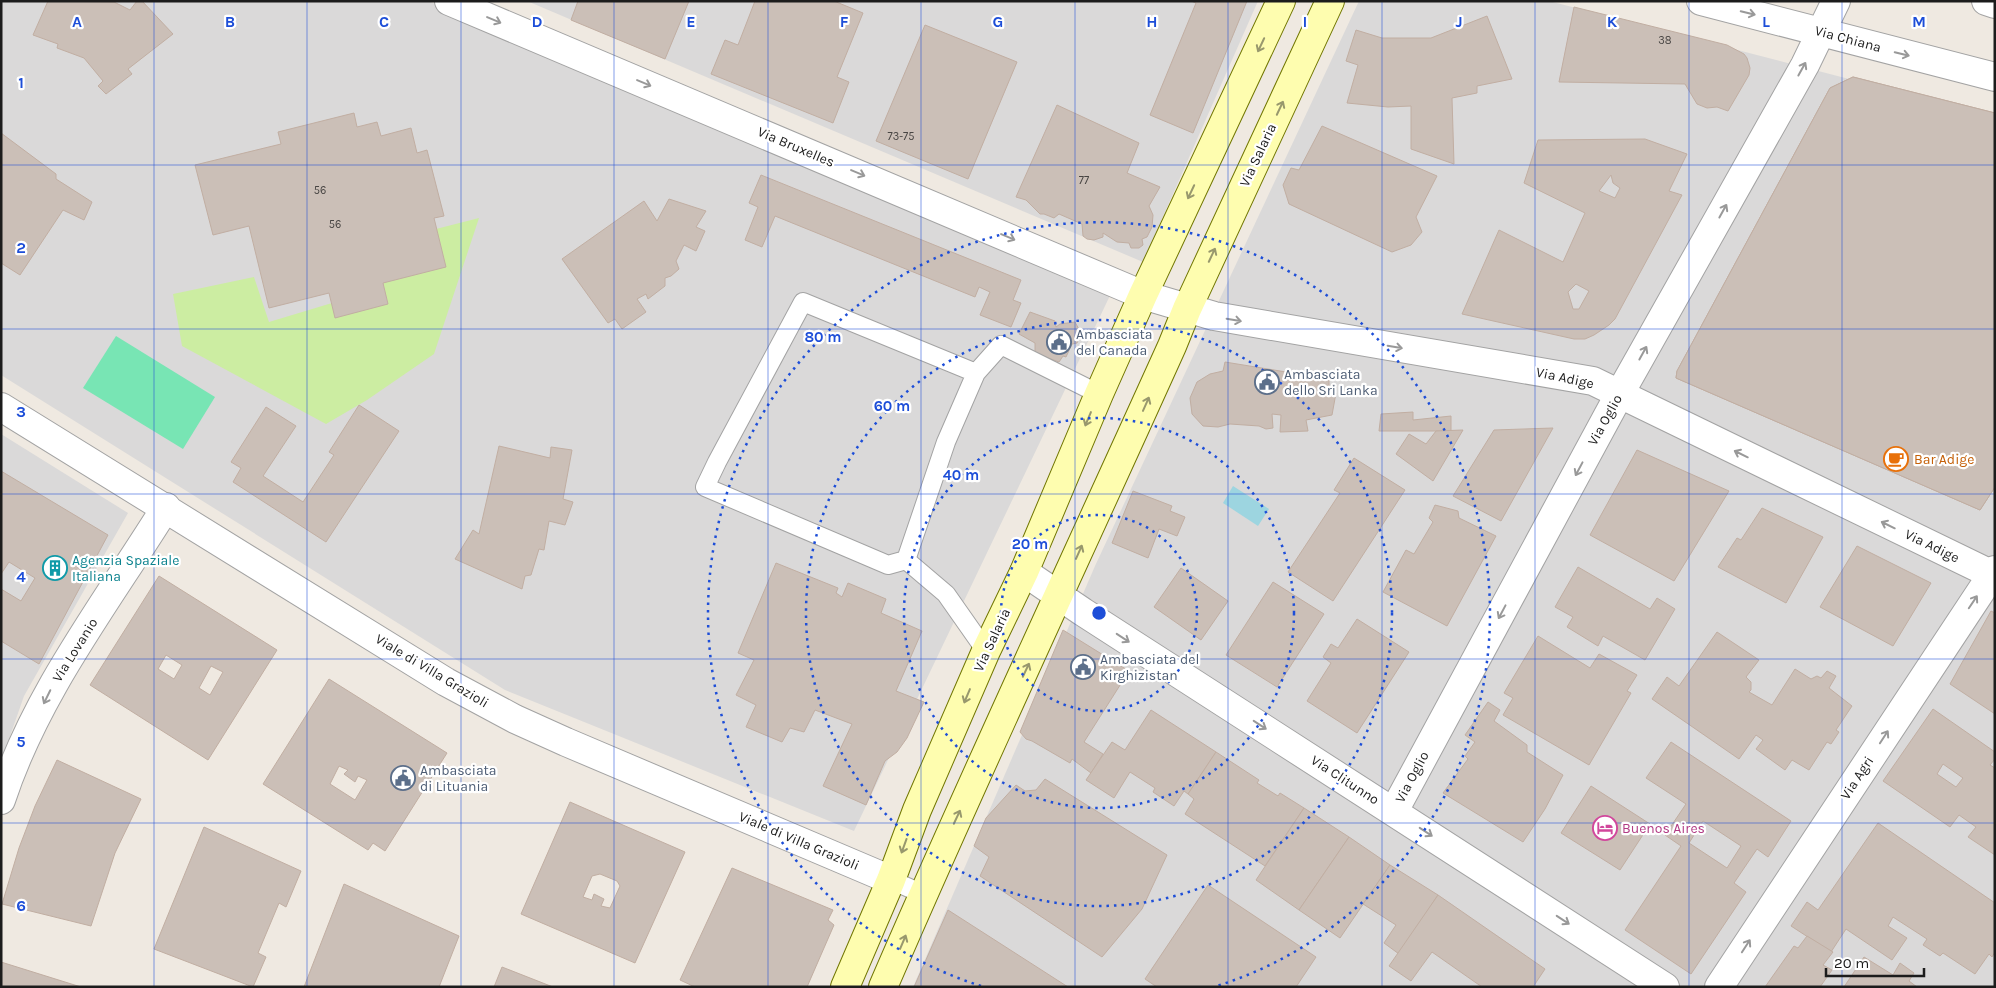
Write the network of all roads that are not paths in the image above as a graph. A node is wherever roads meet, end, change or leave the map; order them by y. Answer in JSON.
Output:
{"nodes":[{"id":1,"x":449,"y":1,"type":"edge"},
{"id":2,"x":1281,"y":1,"type":"edge"},
{"id":3,"x":1330,"y":1,"type":"edge"},
{"id":4,"x":1701,"y":1,"type":"edge"},
{"id":5,"x":1836,"y":1,"type":"edge"},
{"id":6,"x":1986,"y":1,"type":"edge"},
{"id":7,"x":1995,"y":4,"type":"edge"},
{"id":8,"x":1821,"y":33,"type":"junction"},
{"id":9,"x":1995,"y":77,"type":"edge"},
{"id":10,"x":1143,"y":294,"type":"junction"},
{"id":11,"x":1187,"y":309,"type":"junction"},
{"id":12,"x":976,"y":372,"type":"junction"},
{"id":13,"x":1099,"y":394,"type":"junction"},
{"id":14,"x":1619,"y":395,"type":"junction"},
{"id":15,"x":1,"y":407,"type":"edge"},
{"id":16,"x":166,"y":508,"type":"junction"},
{"id":17,"x":906,"y":560,"type":"junction"},
{"id":18,"x":1024,"y":572,"type":"junction"},
{"id":19,"x":1994,"y":574,"type":"edge"},
{"id":20,"x":1059,"y":597,"type":"junction"},
{"id":21,"x":986,"y":651,"type":"junction"},
{"id":22,"x":1,"y":800,"type":"edge"},
{"id":23,"x":1394,"y":811,"type":"junction"},
{"id":24,"x":891,"y":880,"type":"junction"},
{"id":25,"x":923,"y":894,"type":"junction"},
{"id":26,"x":845,"y":987,"type":"edge"},
{"id":27,"x":883,"y":987,"type":"edge"},
{"id":28,"x":1665,"y":987,"type":"edge"},
{"id":29,"x":1719,"y":987,"type":"edge"}],
"edges":[{"from":1,"to":10,"type":"street","name":"Via Bruxelles","one_way":true},
{"from":2,"to":10,"type":"main road","name":"Via Salaria","one_way":true},
{"from":11,"to":3,"type":"main road","name":"Via Salaria","one_way":true},
{"from":4,"to":8,"type":"street","name":"Via Chiana","one_way":true},
{"from":5,"to":8,"type":"street","name":"Via Oglio"},
{"from":6,"to":7,"type":"street"},
{"from":8,"to":9,"type":"street","name":"Via Chiana","one_way":true},
{"from":14,"to":8,"type":"street","name":"Via Oglio","one_way":true},
{"from":10,"to":11,"type":"street"},
{"from":10,"to":13,"type":"main road","name":"Via Salaria"},
{"from":11,"to":14,"type":"street","name":"Via Adige","one_way":true},
{"from":20,"to":11,"type":"main road","name":"Via Salaria","one_way":true},
{"from":12,"to":13,"type":"lane"},
{"from":12,"to":17,"type":"lane"},
{"from":12,"to":17,"type":"lane"},
{"from":13,"to":18,"type":"main road","name":"Via Salaria","one_way":true},
{"from":19,"to":14,"type":"street","name":"Via Adige","one_way":true},
{"from":14,"to":23,"type":"street","name":"Via Oglio","one_way":true},
{"from":15,"to":16,"type":"street","name":"Viale di Villa Grazioli"},
{"from":16,"to":22,"type":"street","name":"Via Lovanio","one_way":true},
{"from":16,"to":24,"type":"street","name":"Viale di Villa Grazioli"},
{"from":17,"to":21,"type":"lane"},
{"from":18,"to":20,"type":"street","name":"Via Clitunno"},
{"from":18,"to":21,"type":"main road","name":"Via Salaria"},
{"from":29,"to":19,"type":"street","name":"Via Agri","one_way":true},
{"from":20,"to":23,"type":"street","name":"Via Clitunno","one_way":true},
{"from":25,"to":20,"type":"main road","name":"Via Salaria","one_way":true},
{"from":21,"to":24,"type":"main road","name":"Via Salaria","one_way":true},
{"from":23,"to":28,"type":"street","name":"Via Clitunno","one_way":true},
{"from":24,"to":25,"type":"lane"},
{"from":24,"to":26,"type":"main road","name":"Via Salaria"},
{"from":27,"to":25,"type":"main road","name":"Via Salaria","one_way":true}]}
